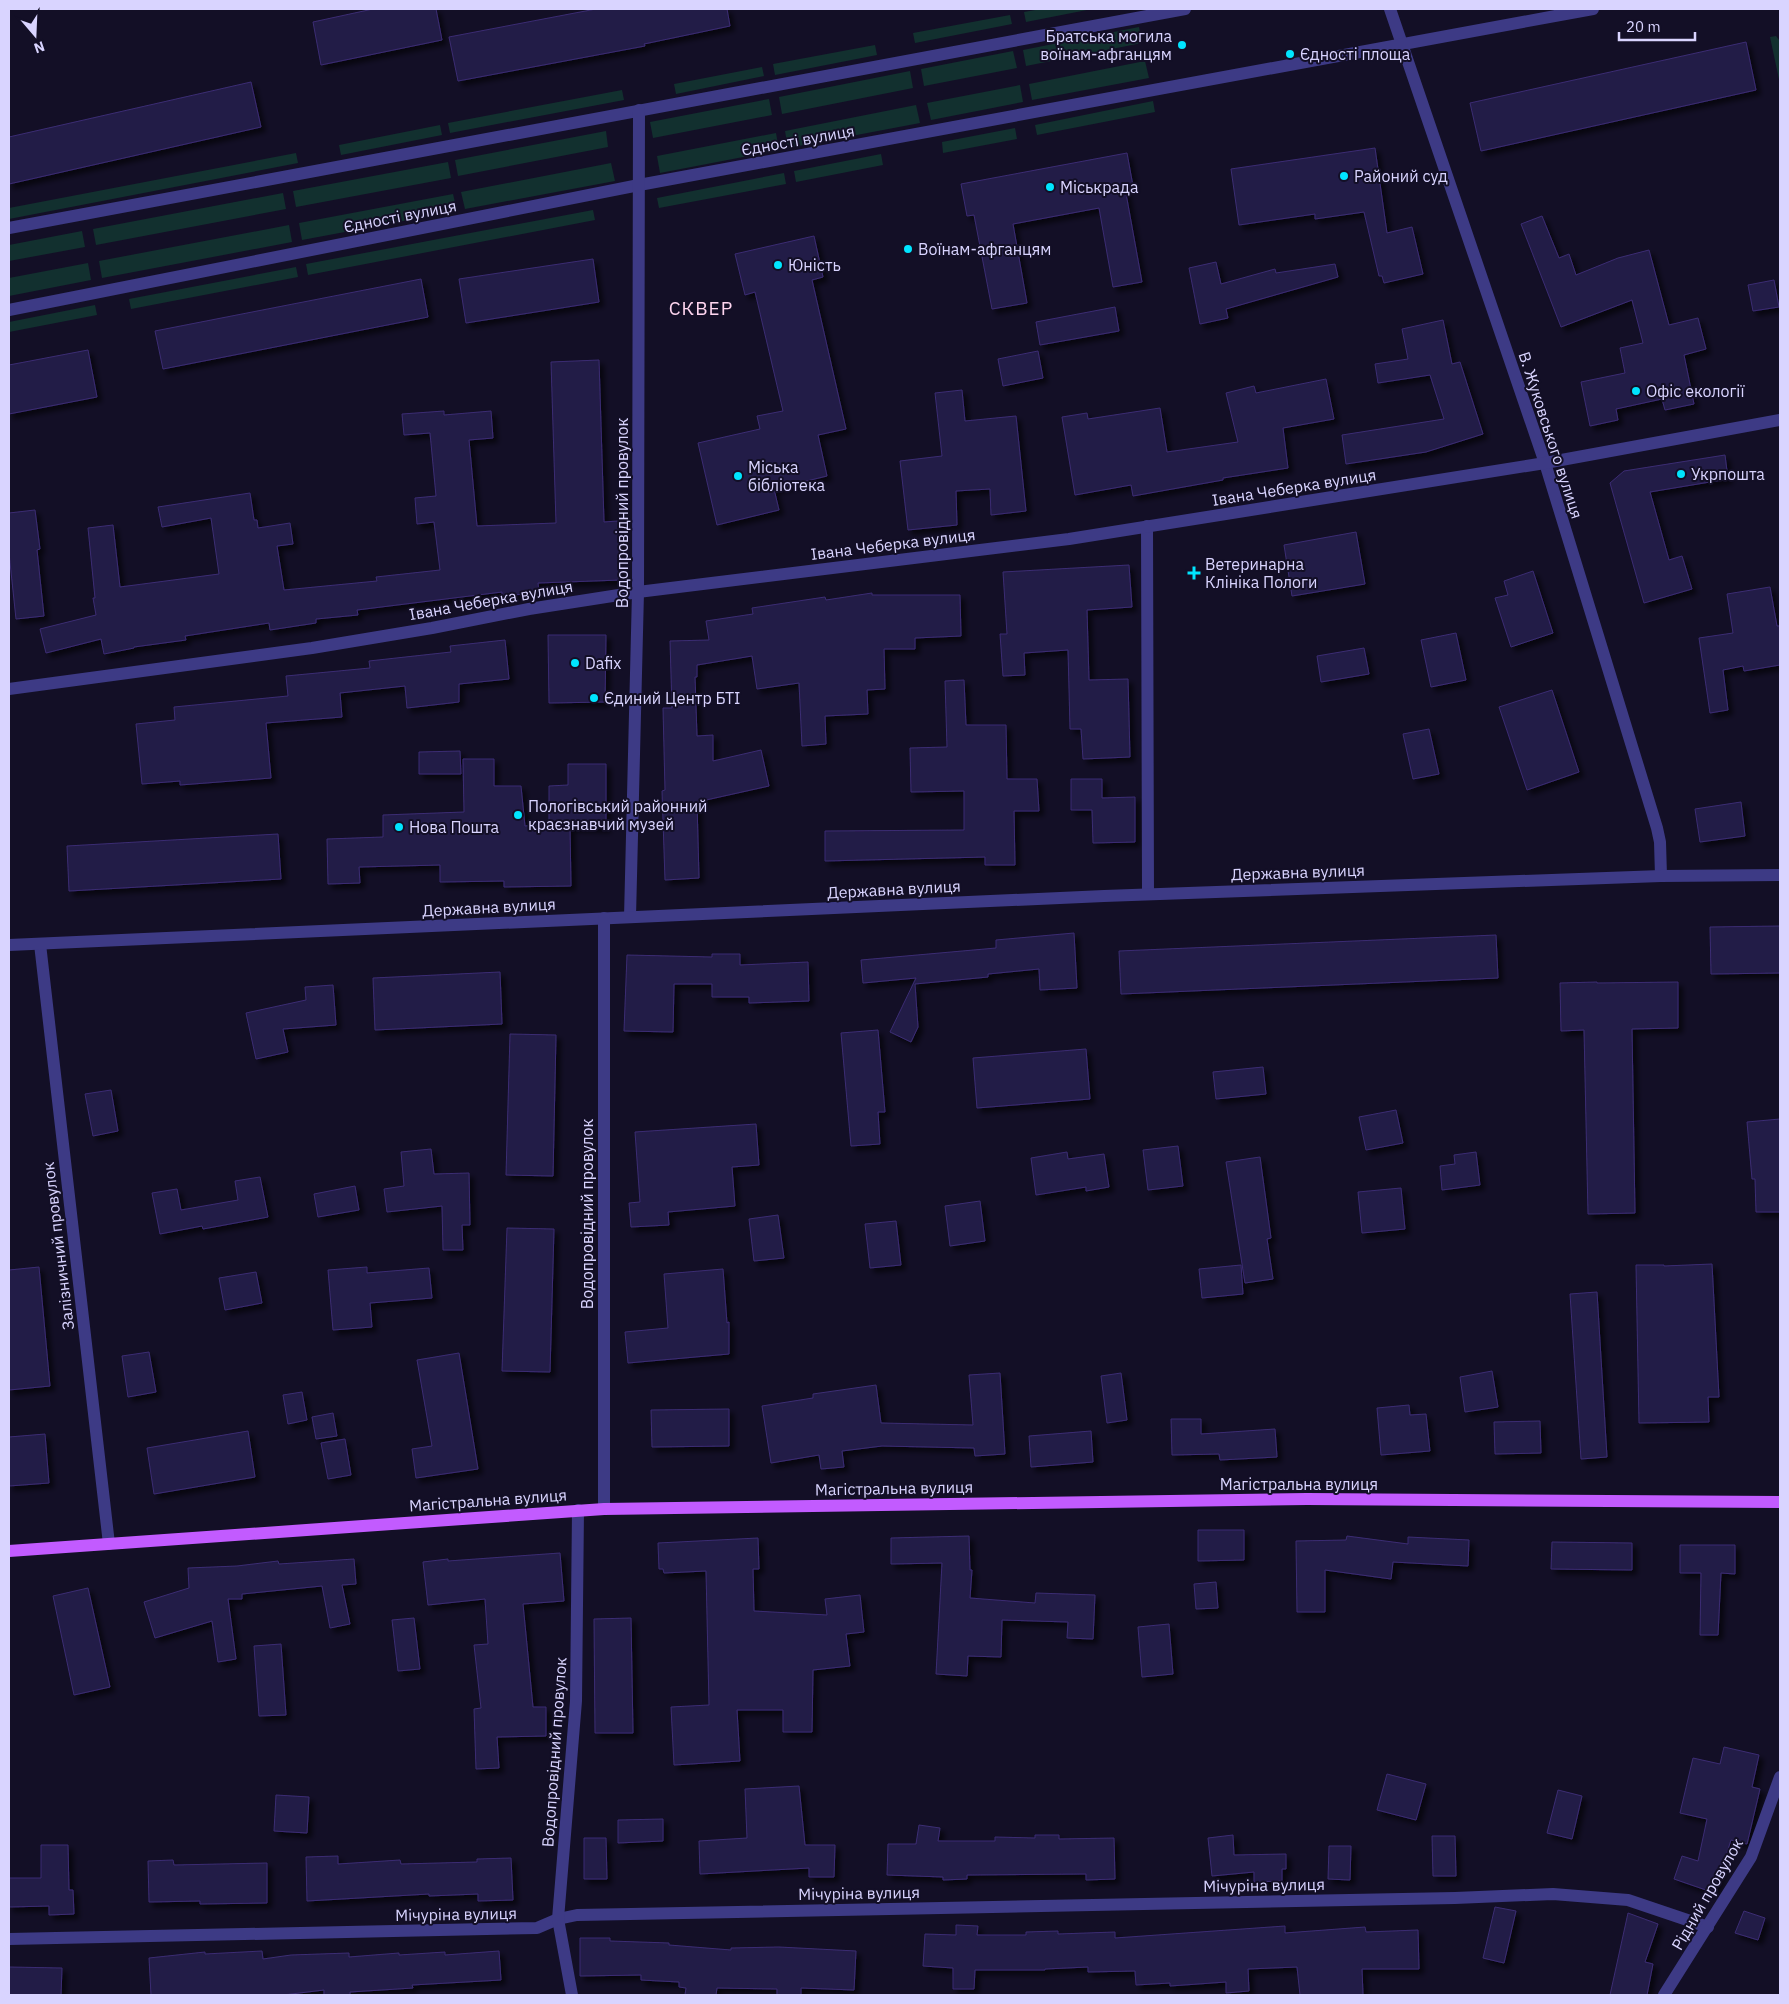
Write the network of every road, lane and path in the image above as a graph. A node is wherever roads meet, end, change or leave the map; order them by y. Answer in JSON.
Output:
{"nodes":[{"id":1,"x":1185,"y":9,"type":"edge"},
{"id":2,"x":1390,"y":9,"type":"edge"},
{"id":3,"x":1594,"y":9,"type":"edge"},
{"id":4,"x":1403,"y":45,"type":"junction"},
{"id":5,"x":639,"y":110,"type":"junction"},
{"id":6,"x":639,"y":185,"type":"junction"},
{"id":7,"x":9,"y":228,"type":"edge"},
{"id":8,"x":9,"y":310,"type":"edge"},
{"id":9,"x":1780,"y":420,"type":"edge"},
{"id":10,"x":1544,"y":463,"type":"junction"},
{"id":11,"x":1147,"y":526,"type":"junction"},
{"id":12,"x":638,"y":592,"type":"junction"},
{"id":13,"x":9,"y":689,"type":"edge"},
{"id":14,"x":1780,"y":875,"type":"edge"},
{"id":15,"x":1662,"y":876,"type":"junction"},
{"id":16,"x":1148,"y":894,"type":"junction"},
{"id":17,"x":630,"y":917,"type":"junction"},
{"id":18,"x":604,"y":918,"type":"junction"},
{"id":19,"x":40,"y":944,"type":"junction"},
{"id":20,"x":9,"y":945,"type":"edge"},
{"id":21,"x":1780,"y":1502,"type":"edge"},
{"id":22,"x":604,"y":1509,"type":"junction"},
{"id":23,"x":578,"y":1510,"type":"junction"},
{"id":24,"x":109,"y":1544,"type":"junction"},
{"id":25,"x":9,"y":1552,"type":"edge"},
{"id":26,"x":1780,"y":1777,"type":"edge"},
{"id":27,"x":558,"y":1919,"type":"junction"},
{"id":28,"x":1708,"y":1927,"type":"junction"},
{"id":29,"x":9,"y":1939,"type":"edge"},
{"id":30,"x":572,"y":1995,"type":"edge"},
{"id":31,"x":1664,"y":1995,"type":"edge"}],
"edges":[{"from":1,"to":5,"type":"street"},
{"from":2,"to":4,"type":"street","name":"В. Жуковського вулиця"},
{"from":3,"to":4,"type":"street","name":"Єдності вулиця"},
{"from":4,"to":6,"type":"street","name":"Єдності вулиця"},
{"from":4,"to":10,"type":"street","name":"В. Жуковського вулиця"},
{"from":5,"to":6,"type":"street","name":"Водопровідний провулок"},
{"from":5,"to":7,"type":"street"},
{"from":6,"to":8,"type":"street","name":"Єдності вулиця"},
{"from":6,"to":12,"type":"street","name":"Водопровідний провулок"},
{"from":9,"to":10,"type":"street","name":"Івана Чеберка вулиця"},
{"from":10,"to":11,"type":"street","name":"Івана Чеберка вулиця"},
{"from":10,"to":15,"type":"street","name":"В. Жуковського вулиця"},
{"from":11,"to":12,"type":"street","name":"Івана Чеберка вулиця"},
{"from":11,"to":16,"type":"street"},
{"from":12,"to":13,"type":"street","name":"Івана Чеберка вулиця"},
{"from":12,"to":17,"type":"street","name":"Водопровідний провулок"},
{"from":14,"to":15,"type":"street","name":"Державна вулиця"},
{"from":15,"to":16,"type":"street","name":"Державна вулиця"},
{"from":16,"to":17,"type":"street","name":"Державна вулиця"},
{"from":17,"to":18,"type":"street","name":"Державна вулиця"},
{"from":18,"to":19,"type":"street","name":"Державна вулиця"},
{"from":18,"to":22,"type":"street","name":"Водопровідний провулок"},
{"from":19,"to":20,"type":"street","name":"Державна вулиця"},
{"from":19,"to":24,"type":"street","name":"Залізничний провулок"},
{"from":21,"to":22,"type":"main road","name":"Магістральна вулиця"},
{"from":22,"to":23,"type":"main road","name":"Магістральна вулиця"},
{"from":23,"to":24,"type":"main road","name":"Магістральна вулиця"},
{"from":23,"to":27,"type":"street","name":"Водопровідний провулок"},
{"from":24,"to":25,"type":"main road","name":"Магістральна вулиця"},
{"from":26,"to":28,"type":"street","name":"Рідний провулок"},
{"from":27,"to":28,"type":"street","name":"Мічуріна вулиця"},
{"from":27,"to":29,"type":"street","name":"Мічуріна вулиця"},
{"from":27,"to":30,"type":"street","name":"Водопровідний провулок"},
{"from":28,"to":31,"type":"street","name":"Рідний провулок"}]}
